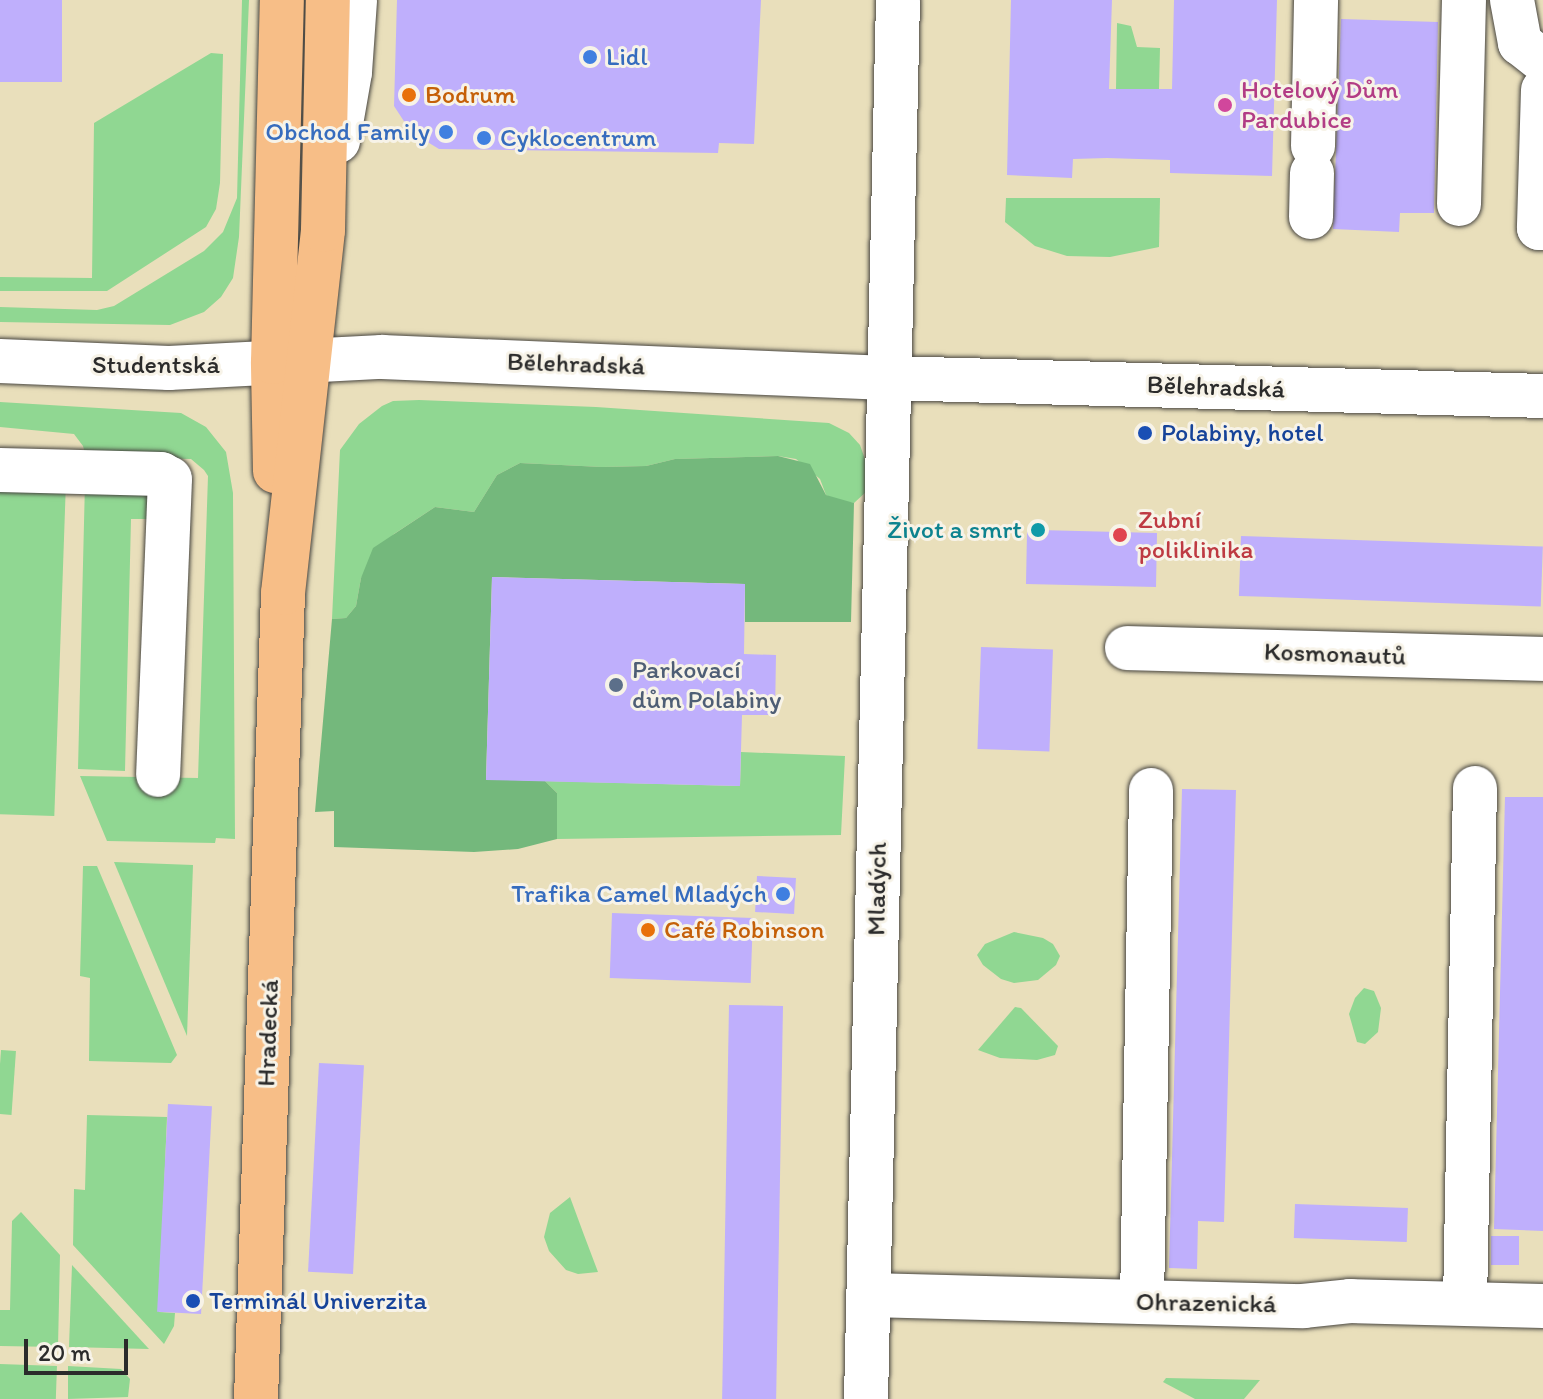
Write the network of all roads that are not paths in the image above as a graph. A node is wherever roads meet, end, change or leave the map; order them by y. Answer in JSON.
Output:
{"nodes":[{"id":1,"x":282,"y":0,"type":"edge"},
{"id":2,"x":328,"y":0,"type":"edge"},
{"id":3,"x":355,"y":0,"type":"edge"},
{"id":4,"x":898,"y":0,"type":"edge"},
{"id":5,"x":1316,"y":0,"type":"edge"},
{"id":6,"x":1464,"y":0,"type":"edge"},
{"id":7,"x":1512,"y":0,"type":"edge"},
{"id":8,"x":1543,"y":61,"type":"edge"},
{"id":9,"x":1543,"y":90,"type":"edge"},
{"id":10,"x":1459,"y":204,"type":"dead end"},
{"id":11,"x":1311,"y":217,"type":"dead end"},
{"id":12,"x":1543,"y":228,"type":"edge"},
{"id":13,"x":323,"y":230,"type":"junction"},
{"id":14,"x":0,"y":361,"type":"edge"},
{"id":15,"x":292,"y":361,"type":"junction"},
{"id":16,"x":888,"y":378,"type":"junction"},
{"id":17,"x":1543,"y":396,"type":"edge"},
{"id":18,"x":0,"y":470,"type":"edge"},
{"id":19,"x":1127,"y":648,"type":"dead end"},
{"id":20,"x":1543,"y":659,"type":"edge"},
{"id":21,"x":158,"y":775,"type":"dead end"},
{"id":22,"x":1475,"y":788,"type":"dead end"},
{"id":23,"x":1151,"y":790,"type":"dead end"},
{"id":24,"x":869,"y":1295,"type":"junction"},
{"id":25,"x":1142,"y":1302,"type":"junction"},
{"id":26,"x":1465,"y":1303,"type":"junction"},
{"id":27,"x":1543,"y":1306,"type":"edge"},
{"id":28,"x":256,"y":1386,"type":"edge"},
{"id":29,"x":866,"y":1399,"type":"edge"}],
"edges":[{"from":1,"to":15,"type":"main road"},
{"from":2,"to":13,"type":"main road"},
{"from":3,"to":13,"type":"street"},
{"from":4,"to":16,"type":"street"},
{"from":5,"to":11,"type":"street"},
{"from":6,"to":10,"type":"street"},
{"from":7,"to":8,"type":"street"},
{"from":9,"to":12,"type":"street"},
{"from":13,"to":15,"type":"main road"},
{"from":14,"to":15,"type":"street","name":"Studentská"},
{"from":15,"to":16,"type":"street","name":"Bělehradská"},
{"from":15,"to":28,"type":"main road","name":"Hradecká"},
{"from":16,"to":17,"type":"street","name":"Bělehradská"},
{"from":16,"to":24,"type":"street","name":"Mladých"},
{"from":18,"to":21,"type":"street"},
{"from":19,"to":20,"type":"street","name":"Kosmonautů"},
{"from":22,"to":26,"type":"street"},
{"from":23,"to":25,"type":"street"},
{"from":24,"to":25,"type":"street","name":"Ohrazenická"},
{"from":24,"to":29,"type":"street","name":"Mladých"},
{"from":25,"to":26,"type":"street","name":"Ohrazenická"},
{"from":26,"to":27,"type":"street","name":"Ohrazenická"}]}
